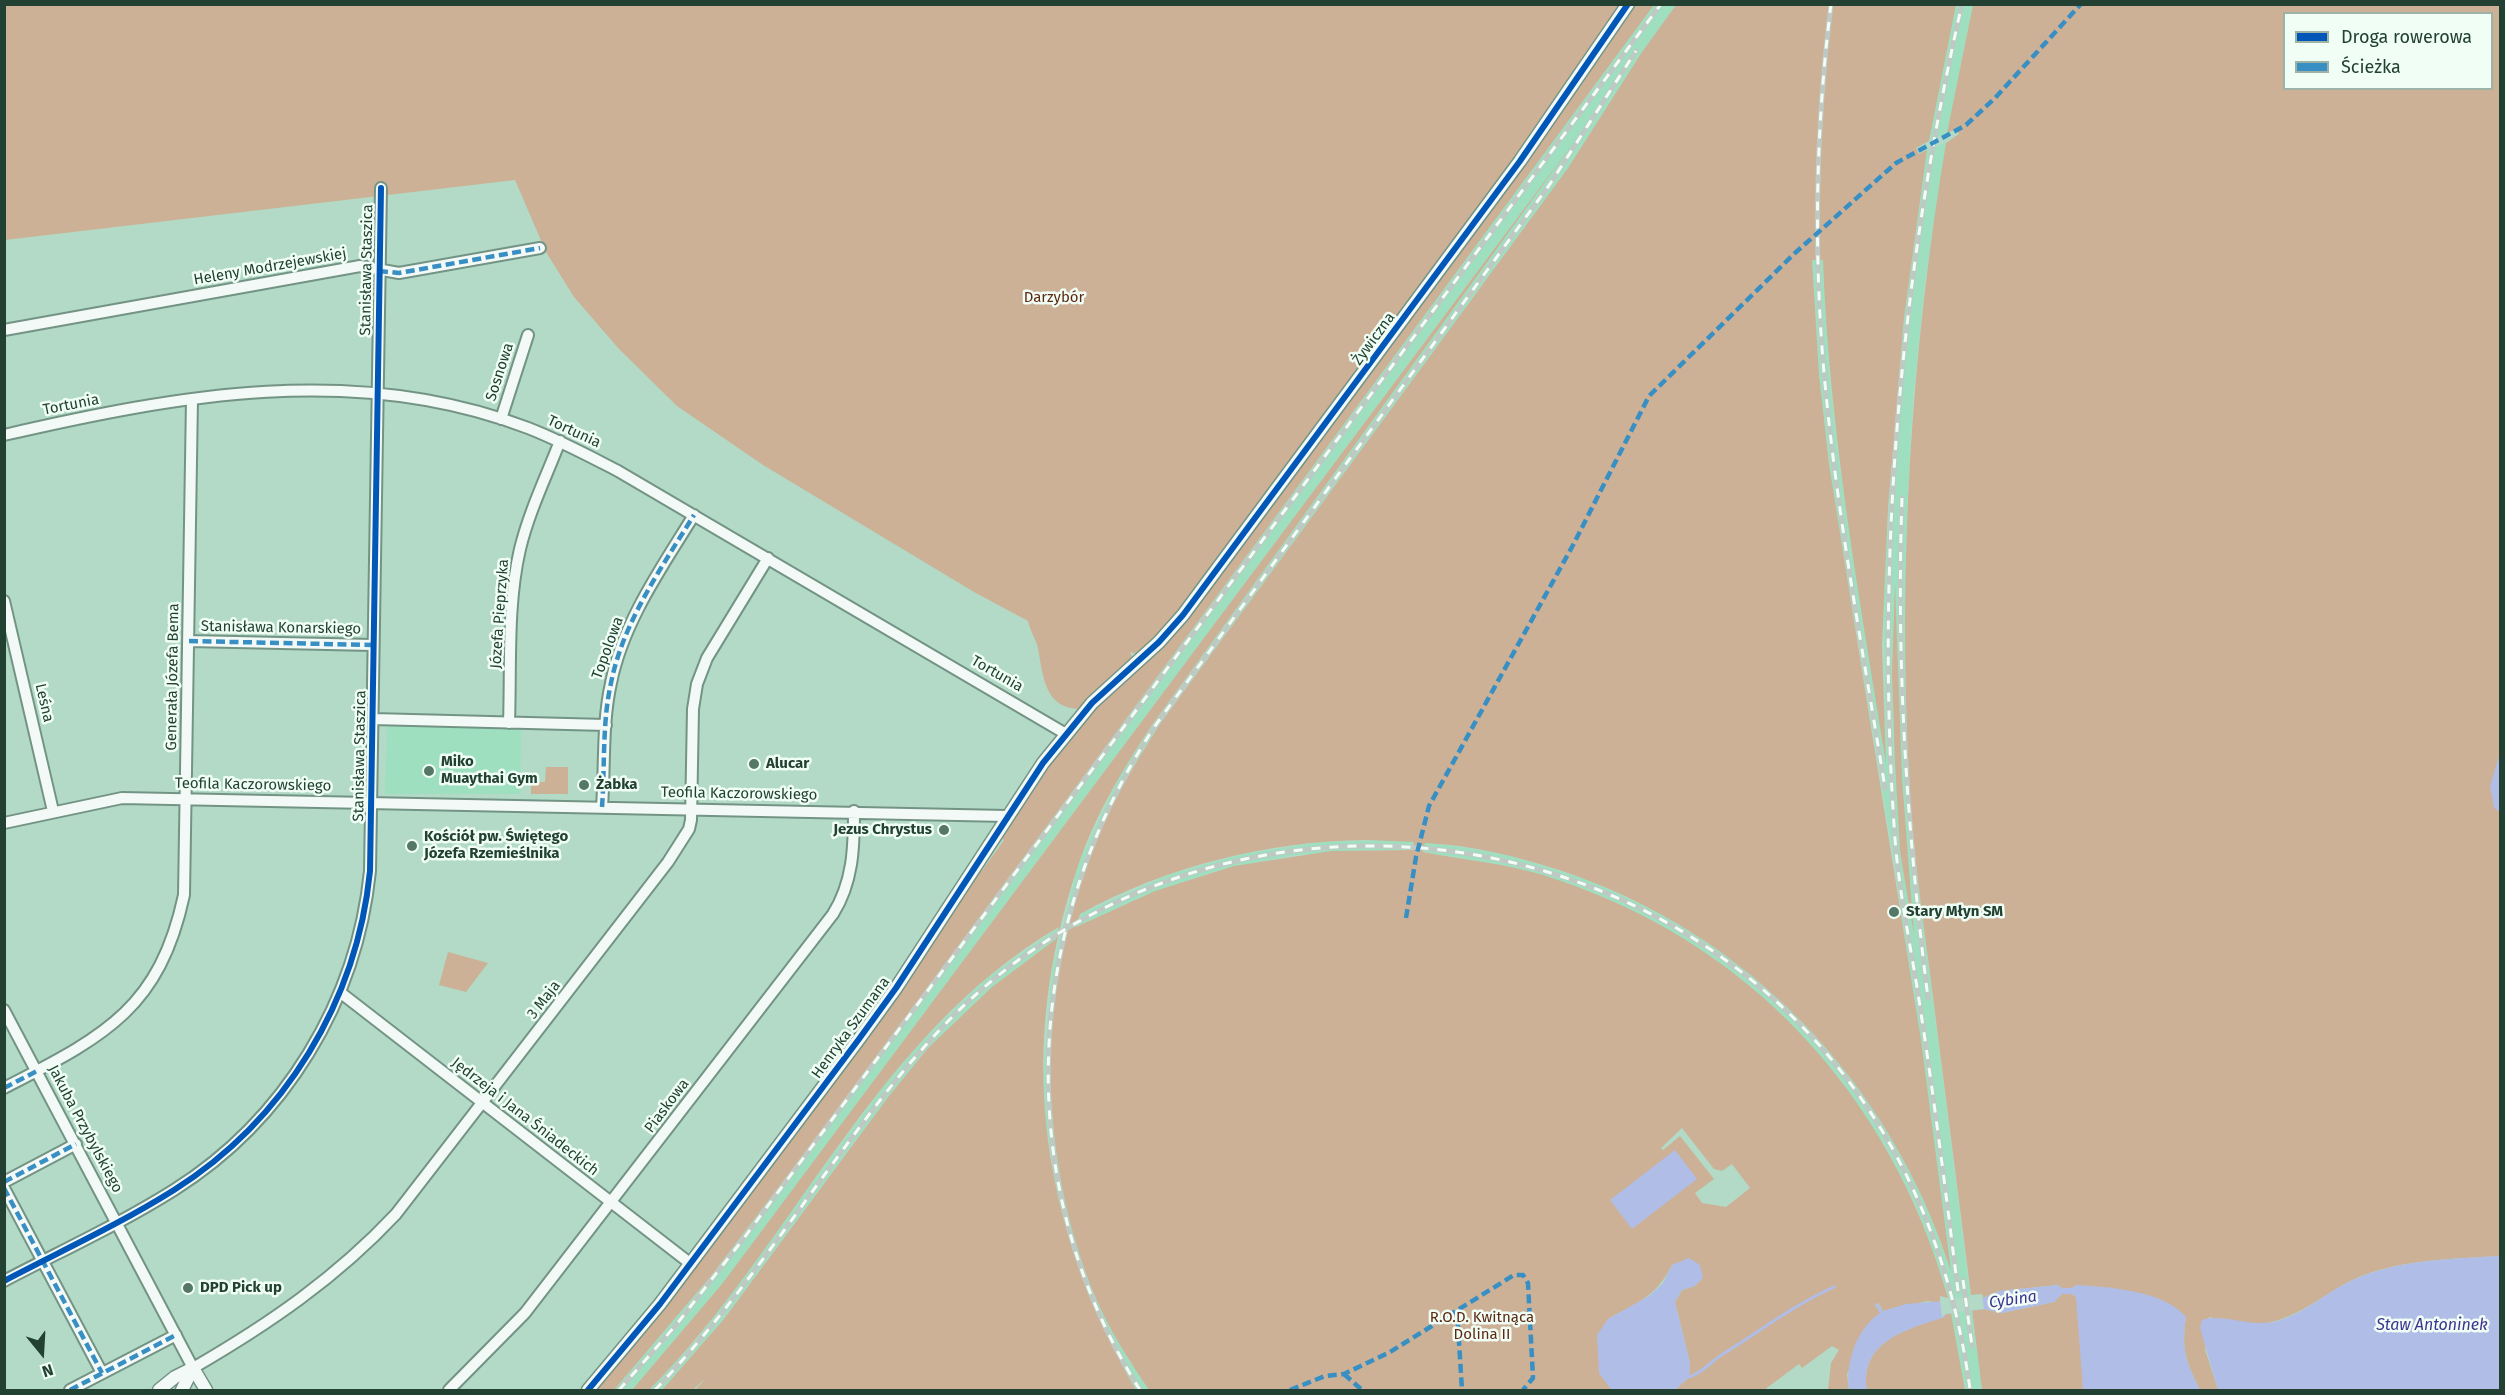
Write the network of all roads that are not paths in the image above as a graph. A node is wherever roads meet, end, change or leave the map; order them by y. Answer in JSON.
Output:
{"nodes":[{"id":1,"x":1628,"y":4,"type":"edge"},
{"id":2,"x":381,"y":188,"type":"dead end"},
{"id":3,"x":540,"y":248,"type":"dead end"},
{"id":4,"x":379,"y":271,"type":"junction"},
{"id":5,"x":4,"y":330,"type":"edge"},
{"id":6,"x":528,"y":335,"type":"dead end"},
{"id":7,"x":377,"y":392,"type":"junction"},
{"id":8,"x":192,"y":399,"type":"junction"},
{"id":9,"x":501,"y":419,"type":"junction"},
{"id":10,"x":4,"y":435,"type":"edge"},
{"id":11,"x":560,"y":441,"type":"junction"},
{"id":12,"x":694,"y":514,"type":"junction"},
{"id":13,"x":768,"y":558,"type":"junction"},
{"id":14,"x":4,"y":601,"type":"edge"},
{"id":15,"x":189,"y":641,"type":"junction"},
{"id":16,"x":373,"y":645,"type":"junction"},
{"id":17,"x":1123,"y":673,"type":"joint"},
{"id":18,"x":373,"y":719,"type":"junction"},
{"id":19,"x":509,"y":723,"type":"junction"},
{"id":20,"x":606,"y":725,"type":"junction"},
{"id":21,"x":1065,"y":734,"type":"junction"},
{"id":22,"x":186,"y":799,"type":"junction"},
{"id":23,"x":371,"y":803,"type":"junction"},
{"id":24,"x":602,"y":807,"type":"junction"},
{"id":25,"x":692,"y":809,"type":"junction"},
{"id":26,"x":53,"y":811,"type":"junction"},
{"id":27,"x":854,"y":811,"type":"junction"},
{"id":28,"x":1007,"y":816,"type":"junction"},
{"id":29,"x":4,"y":822,"type":"edge"},
{"id":30,"x":341,"y":993,"type":"junction"},
{"id":31,"x":4,"y":1010,"type":"edge"},
{"id":32,"x":37,"y":1071,"type":"junction"},
{"id":33,"x":4,"y":1088,"type":"edge"},
{"id":34,"x":483,"y":1104,"type":"junction"},
{"id":35,"x":76,"y":1144,"type":"junction"},
{"id":36,"x":4,"y":1182,"type":"edge"},
{"id":37,"x":4,"y":1188,"type":"edge"},
{"id":38,"x":611,"y":1203,"type":"junction"},
{"id":39,"x":9,"y":1205,"type":"edge"},
{"id":40,"x":117,"y":1221,"type":"junction"},
{"id":41,"x":43,"y":1260,"type":"junction"},
{"id":42,"x":691,"y":1264,"type":"junction"},
{"id":43,"x":4,"y":1281,"type":"edge"},
{"id":44,"x":176,"y":1335,"type":"junction"},
{"id":45,"x":194,"y":1368,"type":"junction"},
{"id":46,"x":102,"y":1373,"type":"junction"},
{"id":47,"x":70,"y":1390,"type":"edge"},
{"id":48,"x":159,"y":1390,"type":"edge"},
{"id":49,"x":182,"y":1390,"type":"edge"},
{"id":50,"x":206,"y":1390,"type":"edge"},
{"id":51,"x":449,"y":1390,"type":"edge"},
{"id":52,"x":588,"y":1390,"type":"edge"}],
"edges":[{"from":1,"to":17,"type":"street","name":"Żywiczna"},
{"from":2,"to":4,"type":"street","name":"Stanisława Staszica"},
{"from":3,"to":4,"type":"street","name":"Heleny Modrzejewskiej"},
{"from":4,"to":5,"type":"street","name":"Heleny Modrzejewskiej"},
{"from":4,"to":7,"type":"street","name":"Stanisława Staszica"},
{"from":6,"to":9,"type":"street","name":"Sosnowa"},
{"from":7,"to":8,"type":"street","name":"Tortunia"},
{"from":7,"to":9,"type":"street","name":"Tortunia"},
{"from":7,"to":16,"type":"street","name":"Stanisława Staszica"},
{"from":8,"to":10,"type":"street","name":"Tortunia"},
{"from":8,"to":15,"type":"street","name":"Generała Józefa Bema"},
{"from":9,"to":11,"type":"street","name":"Tortunia"},
{"from":11,"to":12,"type":"street","name":"Tortunia"},
{"from":11,"to":19,"type":"street","name":"Józefa Pieprzyka"},
{"from":12,"to":13,"type":"street","name":"Tortunia"},
{"from":12,"to":20,"type":"street","name":"Topolowa"},
{"from":13,"to":21,"type":"street","name":"Tortunia"},
{"from":13,"to":25,"type":"street","name":"3 Maja"},
{"from":14,"to":26,"type":"street","name":"Leśna"},
{"from":15,"to":16,"type":"street","name":"Stanisława Konarskiego"},
{"from":15,"to":22,"type":"street","name":"Generała Józefa Bema"},
{"from":16,"to":18,"type":"street","name":"Stanisława Staszica"},
{"from":17,"to":21,"type":"street","name":"Henryka Szumana"},
{"from":18,"to":19,"type":"street"},
{"from":18,"to":23,"type":"street","name":"Stanisława Staszica"},
{"from":19,"to":20,"type":"street"},
{"from":20,"to":24,"type":"street","name":"Topolowa"},
{"from":21,"to":28,"type":"street","name":"Henryka Szumana"},
{"from":22,"to":23,"type":"street","name":"Teofila Kaczorowskiego"},
{"from":22,"to":26,"type":"street","name":"Teofila Kaczorowskiego"},
{"from":22,"to":32,"type":"street","name":"Generała Józefa Bema"},
{"from":23,"to":24,"type":"street","name":"Teofila Kaczorowskiego"},
{"from":23,"to":30,"type":"street","name":"Stanisława Staszica"},
{"from":24,"to":25,"type":"street","name":"Teofila Kaczorowskiego"},
{"from":25,"to":27,"type":"street","name":"Teofila Kaczorowskiego"},
{"from":25,"to":34,"type":"street","name":"3 Maja"},
{"from":26,"to":29,"type":"street","name":"Teofila Kaczorowskiego"},
{"from":27,"to":28,"type":"street","name":"Teofila Kaczorowskiego"},
{"from":27,"to":38,"type":"street","name":"Piaskowa"},
{"from":28,"to":42,"type":"street","name":"Henryka Szumana"},
{"from":30,"to":34,"type":"street","name":"Jędrzeja i Jana Śniadeckich"},
{"from":30,"to":40,"type":"street","name":"Stanisława Staszica"},
{"from":31,"to":32,"type":"street","name":"Jakuba Przybylskiego"},
{"from":32,"to":33,"type":"street","name":"Generała Józefa Bema"},
{"from":32,"to":35,"type":"street","name":"Jakuba Przybylskiego"},
{"from":34,"to":38,"type":"street","name":"Jędrzeja i Jana Śniadeckich"},
{"from":34,"to":45,"type":"street","name":"3 Maja"},
{"from":35,"to":36,"type":"street"},
{"from":35,"to":40,"type":"street","name":"Jakuba Przybylskiego"},
{"from":37,"to":39,"type":"street"},
{"from":38,"to":42,"type":"street","name":"Jędrzeja i Jana Śniadeckich"},
{"from":38,"to":51,"type":"street","name":"Piaskowa"},
{"from":39,"to":41,"type":"street"},
{"from":40,"to":41,"type":"street","name":"Stanisława Staszica"},
{"from":40,"to":44,"type":"street","name":"Jakuba Przybylskiego"},
{"from":41,"to":43,"type":"street","name":"Stanisława Staszica"},
{"from":41,"to":46,"type":"street"},
{"from":42,"to":52,"type":"street","name":"Henryka Szumana"},
{"from":44,"to":45,"type":"street","name":"Jakuba Przybylskiego"},
{"from":44,"to":46,"type":"street"},
{"from":45,"to":48,"type":"street"},
{"from":45,"to":49,"type":"street"},
{"from":45,"to":50,"type":"street","name":"Jakuba Przybylskiego"},
{"from":46,"to":47,"type":"street"}]}
